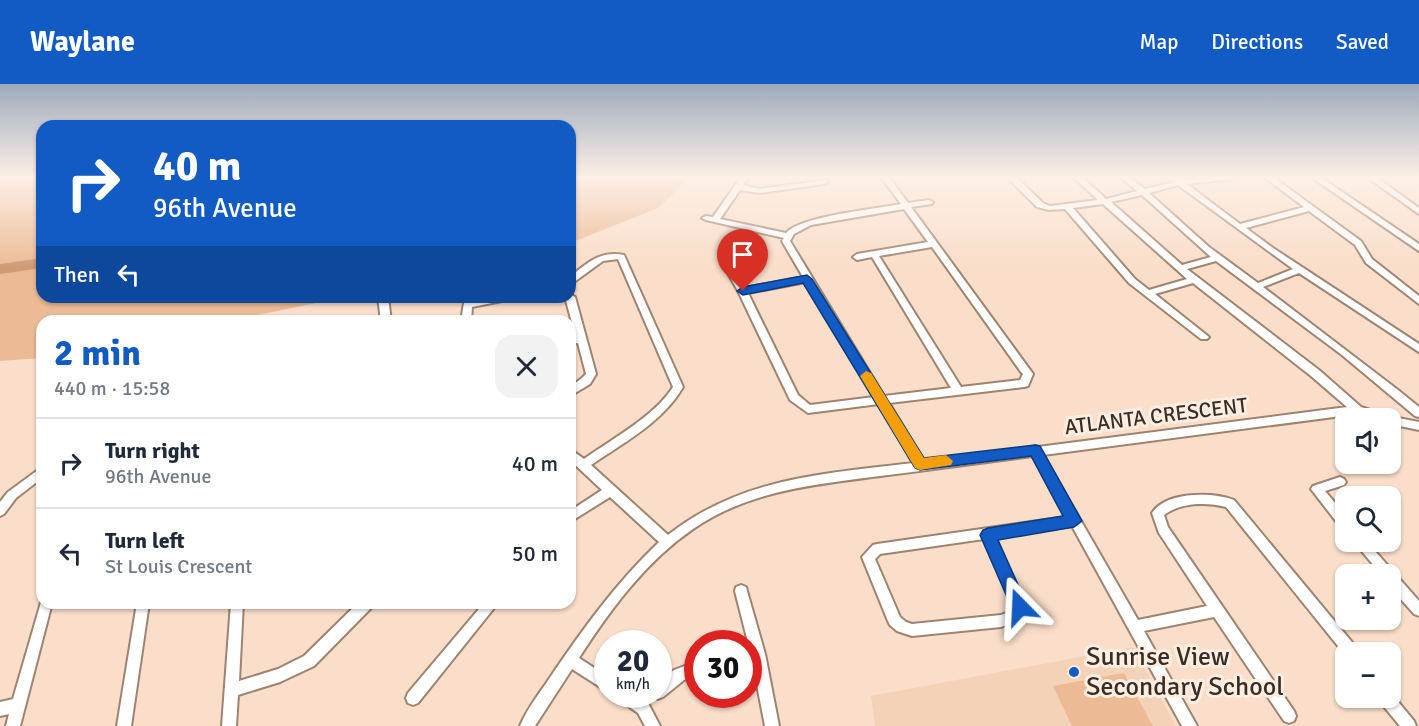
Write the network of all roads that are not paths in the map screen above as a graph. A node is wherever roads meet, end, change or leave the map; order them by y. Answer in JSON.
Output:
{"nodes":[{"id":1,"x":722,"y":207,"type":"edge"},
{"id":2,"x":909,"y":207,"type":"joint"},
{"id":3,"x":1067,"y":207,"type":"edge"},
{"id":4,"x":1113,"y":207,"type":"edge"},
{"id":5,"x":1162,"y":207,"type":"edge"},
{"id":6,"x":1212,"y":207,"type":"edge"},
{"id":7,"x":1359,"y":207,"type":"edge"},
{"id":8,"x":1310,"y":208,"type":"joint"},
{"id":9,"x":1239,"y":227,"type":"junction"},
{"id":10,"x":787,"y":236,"type":"junction"},
{"id":11,"x":934,"y":244,"type":"junction"},
{"id":12,"x":1419,"y":248,"type":"edge"},
{"id":13,"x":874,"y":254,"type":"junction"},
{"id":14,"x":857,"y":257,"type":"dead end"},
{"id":15,"x":1217,"y":258,"type":"junction"},
{"id":16,"x":726,"y":263,"type":"dead end"},
{"id":17,"x":1180,"y":268,"type":"junction"},
{"id":18,"x":1300,"y":270,"type":"junction"},
{"id":19,"x":576,"y":277,"type":"edge"},
{"id":20,"x":807,"y":279,"type":"junction"},
{"id":21,"x":1194,"y":280,"type":"junction"},
{"id":22,"x":1258,"y":286,"type":"junction"},
{"id":23,"x":743,"y":291,"type":"junction"},
{"id":24,"x":1147,"y":293,"type":"junction"},
{"id":25,"x":1419,"y":301,"type":"edge"},
{"id":26,"x":477,"y":303,"type":"edge"},
{"id":27,"x":466,"y":315,"type":"edge"},
{"id":28,"x":576,"y":318,"type":"edge"},
{"id":29,"x":1204,"y":337,"type":"dead end"},
{"id":30,"x":582,"y":339,"type":"junction"},
{"id":31,"x":576,"y":340,"type":"edge"},
{"id":32,"x":1419,"y":349,"type":"edge"},
{"id":33,"x":576,"y":388,"type":"edge"},
{"id":34,"x":959,"y":392,"type":"junction"},
{"id":35,"x":880,"y":399,"type":"junction"},
{"id":36,"x":1355,"y":408,"type":"edge"},
{"id":37,"x":1419,"y":412,"type":"edge"},
{"id":38,"x":1335,"y":413,"type":"edge"},
{"id":39,"x":1401,"y":422,"type":"edge"},
{"id":40,"x":1419,"y":426,"type":"edge"},
{"id":41,"x":1035,"y":450,"type":"junction"},
{"id":42,"x":576,"y":459,"type":"edge"},
{"id":43,"x":920,"y":464,"type":"junction"},
{"id":44,"x":583,"y":465,"type":"junction"},
{"id":45,"x":36,"y":477,"type":"edge"},
{"id":46,"x":1340,"y":482,"type":"dead end"},
{"id":47,"x":610,"y":490,"type":"junction"},
{"id":48,"x":0,"y":511,"type":"edge"},
{"id":49,"x":576,"y":513,"type":"edge"},
{"id":50,"x":1335,"y":513,"type":"edge"},
{"id":51,"x":1074,"y":521,"type":"junction"},
{"id":52,"x":988,"y":535,"type":"junction"},
{"id":53,"x":668,"y":543,"type":"junction"},
{"id":54,"x":1369,"y":552,"type":"edge"},
{"id":55,"x":1379,"y":564,"type":"edge"},
{"id":56,"x":1401,"y":588,"type":"edge"},
{"id":57,"x":741,"y":591,"type":"dead end"},
{"id":58,"x":1418,"y":606,"type":"edge"},
{"id":59,"x":44,"y":609,"type":"edge"},
{"id":60,"x":141,"y":609,"type":"edge"},
{"id":61,"x":237,"y":609,"type":"edge"},
{"id":62,"x":361,"y":609,"type":"edge"},
{"id":63,"x":487,"y":609,"type":"edge"},
{"id":64,"x":1217,"y":610,"type":"junction"},
{"id":65,"x":1135,"y":627,"type":"junction"},
{"id":66,"x":748,"y":630,"type":"edge"},
{"id":67,"x":1343,"y":642,"type":"edge"},
{"id":68,"x":570,"y":660,"type":"junction"},
{"id":69,"x":594,"y":676,"type":"edge"},
{"id":70,"x":762,"y":689,"type":"edge"},
{"id":71,"x":232,"y":690,"type":"junction"},
{"id":72,"x":413,"y":698,"type":"dead end"},
{"id":73,"x":19,"y":705,"type":"junction"},
{"id":74,"x":643,"y":708,"type":"edge"},
{"id":75,"x":1394,"y":708,"type":"edge"},
{"id":76,"x":0,"y":710,"type":"edge"},
{"id":77,"x":1289,"y":717,"type":"dead end"},
{"id":78,"x":13,"y":726,"type":"edge"},
{"id":79,"x":124,"y":726,"type":"edge"},
{"id":80,"x":229,"y":726,"type":"edge"},
{"id":81,"x":527,"y":726,"type":"edge"},
{"id":82,"x":653,"y":726,"type":"edge"},
{"id":83,"x":772,"y":726,"type":"edge"},
{"id":84,"x":1190,"y":726,"type":"edge"},
{"id":85,"x":1409,"y":726,"type":"edge"}],
"edges":[{"from":1,"to":10,"type":"street"},
{"from":2,"to":10,"type":"street"},
{"from":2,"to":11,"type":"street"},
{"from":3,"to":24,"type":"street"},
{"from":4,"to":17,"type":"street"},
{"from":5,"to":15,"type":"street"},
{"from":6,"to":9,"type":"street"},
{"from":7,"to":12,"type":"street"},
{"from":8,"to":9,"type":"street"},
{"from":8,"to":25,"type":"street"},
{"from":9,"to":18,"type":"street"},
{"from":10,"to":20,"type":"street"},
{"from":11,"to":13,"type":"street"},
{"from":11,"to":34,"type":"street"},
{"from":13,"to":14,"type":"street"},
{"from":13,"to":34,"type":"street"},
{"from":15,"to":17,"type":"street"},
{"from":15,"to":22,"type":"street"},
{"from":16,"to":23,"type":"street"},
{"from":17,"to":21,"type":"street"},
{"from":18,"to":22,"type":"street"},
{"from":18,"to":32,"type":"street"},
{"from":19,"to":44,"type":"street"},
{"from":20,"to":23,"type":"street"},
{"from":20,"to":35,"type":"street"},
{"from":21,"to":24,"type":"street"},
{"from":21,"to":36,"type":"street"},
{"from":22,"to":37,"type":"street"},
{"from":23,"to":35,"type":"street"},
{"from":24,"to":29,"type":"street"},
{"from":26,"to":27,"type":"street"},
{"from":28,"to":30,"type":"street"},
{"from":30,"to":31,"type":"street"},
{"from":30,"to":33,"type":"street"},
{"from":34,"to":35,"type":"street"},
{"from":35,"to":43,"type":"street"},
{"from":38,"to":41,"type":"street","name":"ATLANTA CRESCENT"},
{"from":39,"to":40,"type":"street"},
{"from":41,"to":43,"type":"street","name":"ATLANTA CRESCENT"},
{"from":41,"to":51,"type":"street"},
{"from":42,"to":44,"type":"street"},
{"from":43,"to":53,"type":"street","name":"ATLANTA CRESCENT"},
{"from":44,"to":47,"type":"street"},
{"from":45,"to":48,"type":"street"},
{"from":46,"to":50,"type":"street"},
{"from":47,"to":49,"type":"street"},
{"from":47,"to":53,"type":"street"},
{"from":51,"to":52,"type":"street"},
{"from":51,"to":65,"type":"street"},
{"from":52,"to":52,"type":"street"},
{"from":53,"to":68,"type":"street","name":"ATLANTA CRESCENT"},
{"from":54,"to":55,"type":"street"},
{"from":56,"to":58,"type":"street"},
{"from":57,"to":66,"type":"street"},
{"from":59,"to":73,"type":"street"},
{"from":60,"to":79,"type":"street"},
{"from":61,"to":71,"type":"street"},
{"from":62,"to":71,"type":"street"},
{"from":63,"to":72,"type":"street"},
{"from":64,"to":65,"type":"street"},
{"from":64,"to":67,"type":"street"},
{"from":64,"to":77,"type":"street"},
{"from":65,"to":84,"type":"street"},
{"from":68,"to":69,"type":"street"},
{"from":68,"to":81,"type":"street","name":"ATLANTA CRESCENT"},
{"from":70,"to":83,"type":"street"},
{"from":71,"to":80,"type":"street"},
{"from":73,"to":76,"type":"street"},
{"from":73,"to":78,"type":"street"},
{"from":74,"to":82,"type":"street"},
{"from":75,"to":85,"type":"street"}]}
